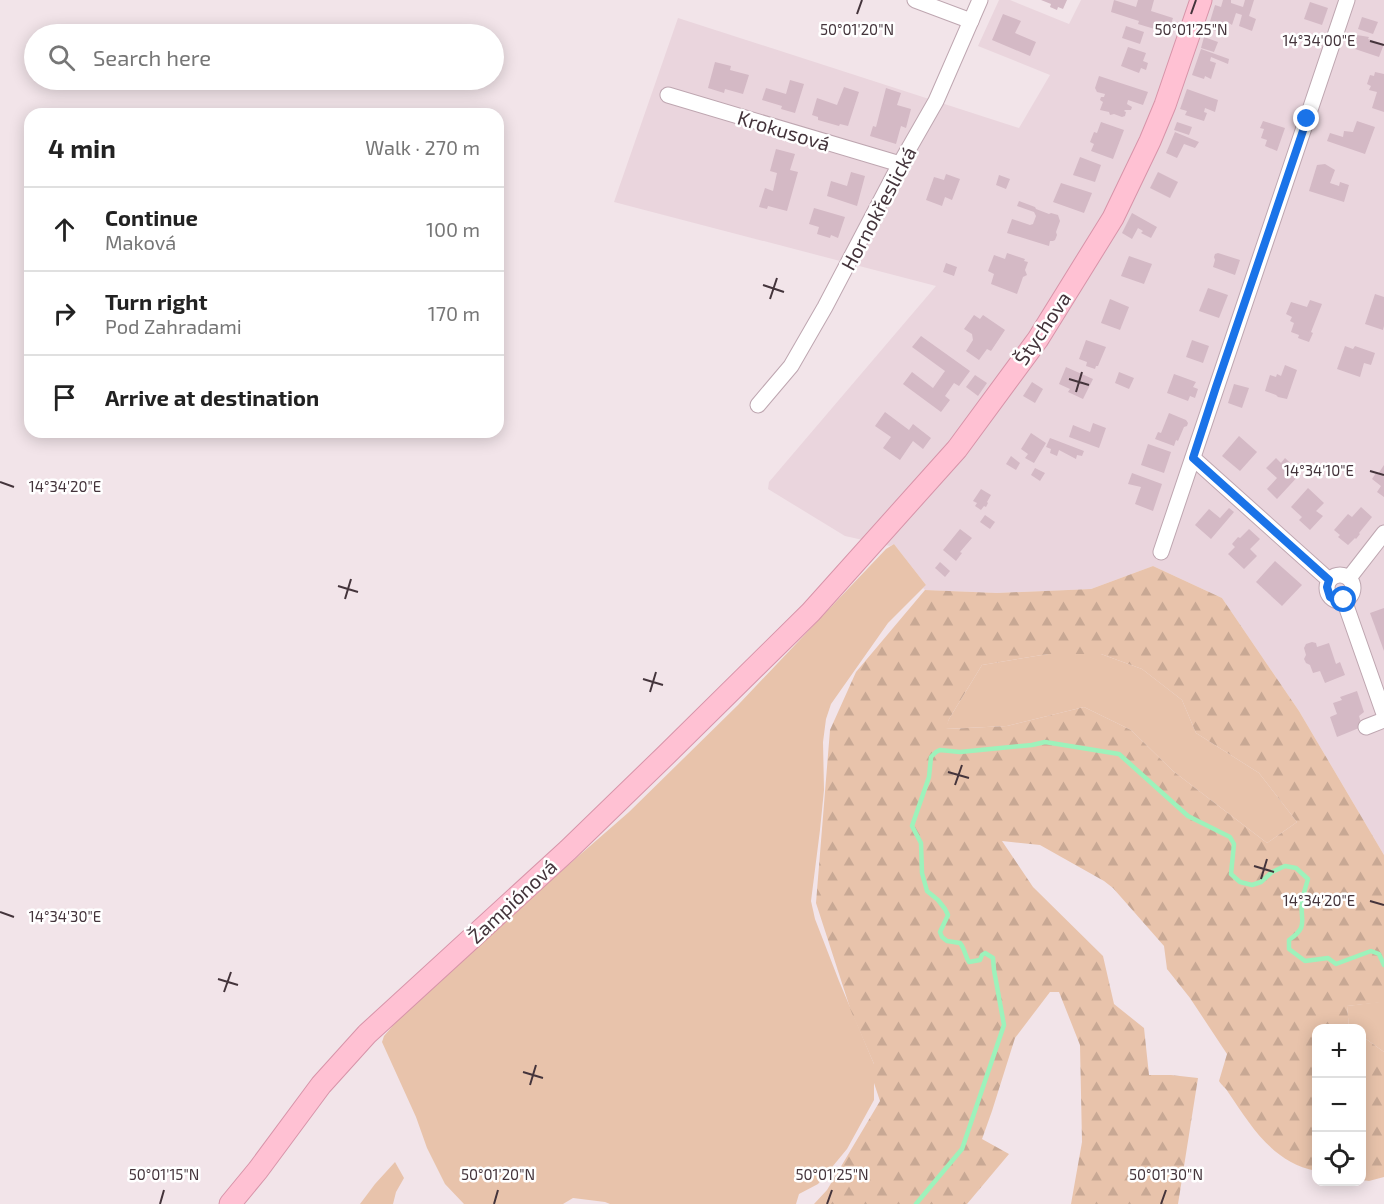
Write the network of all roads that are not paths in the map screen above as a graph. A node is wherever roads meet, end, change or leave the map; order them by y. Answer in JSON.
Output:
{"nodes":[{"id":1,"x":915,"y":0,"type":"edge"},
{"id":2,"x":980,"y":0,"type":"edge"},
{"id":3,"x":1201,"y":0,"type":"edge"},
{"id":4,"x":1347,"y":0,"type":"edge"},
{"id":5,"x":971,"y":21,"type":"junction"},
{"id":6,"x":668,"y":95,"type":"dead end"},
{"id":7,"x":900,"y":164,"type":"junction"},
{"id":8,"x":758,"y":405,"type":"dead end"},
{"id":9,"x":1193,"y":458,"type":"junction"},
{"id":10,"x":1384,"y":533,"type":"edge"},
{"id":11,"x":1161,"y":552,"type":"dead end"},
{"id":12,"x":1348,"y":578,"type":"junction"},
{"id":13,"x":1329,"y":580,"type":"junction"},
{"id":14,"x":1344,"y":600,"type":"junction"},
{"id":15,"x":811,"y":612,"type":"joint"},
{"id":16,"x":1384,"y":714,"type":"edge"},
{"id":17,"x":1384,"y":720,"type":"edge"},
{"id":18,"x":1366,"y":727,"type":"dead end"},
{"id":19,"x":230,"y":1204,"type":"edge"}],
"edges":[{"from":1,"to":5,"type":"street"},
{"from":2,"to":5,"type":"street","name":"Hornokřeslická"},
{"from":3,"to":15,"type":"street","name":"Štychova"},
{"from":4,"to":9,"type":"street"},
{"from":5,"to":7,"type":"street","name":"Hornokřeslická"},
{"from":6,"to":7,"type":"street","name":"Krokusová"},
{"from":7,"to":8,"type":"street","name":"Hornokřeslická"},
{"from":9,"to":11,"type":"street"},
{"from":9,"to":13,"type":"street"},
{"from":10,"to":12,"type":"street"},
{"from":12,"to":13,"type":"street"},
{"from":12,"to":14,"type":"street"},
{"from":13,"to":14,"type":"street"},
{"from":14,"to":16,"type":"street"},
{"from":15,"to":19,"type":"street","name":"Žampiónová"},
{"from":17,"to":18,"type":"street"}]}
